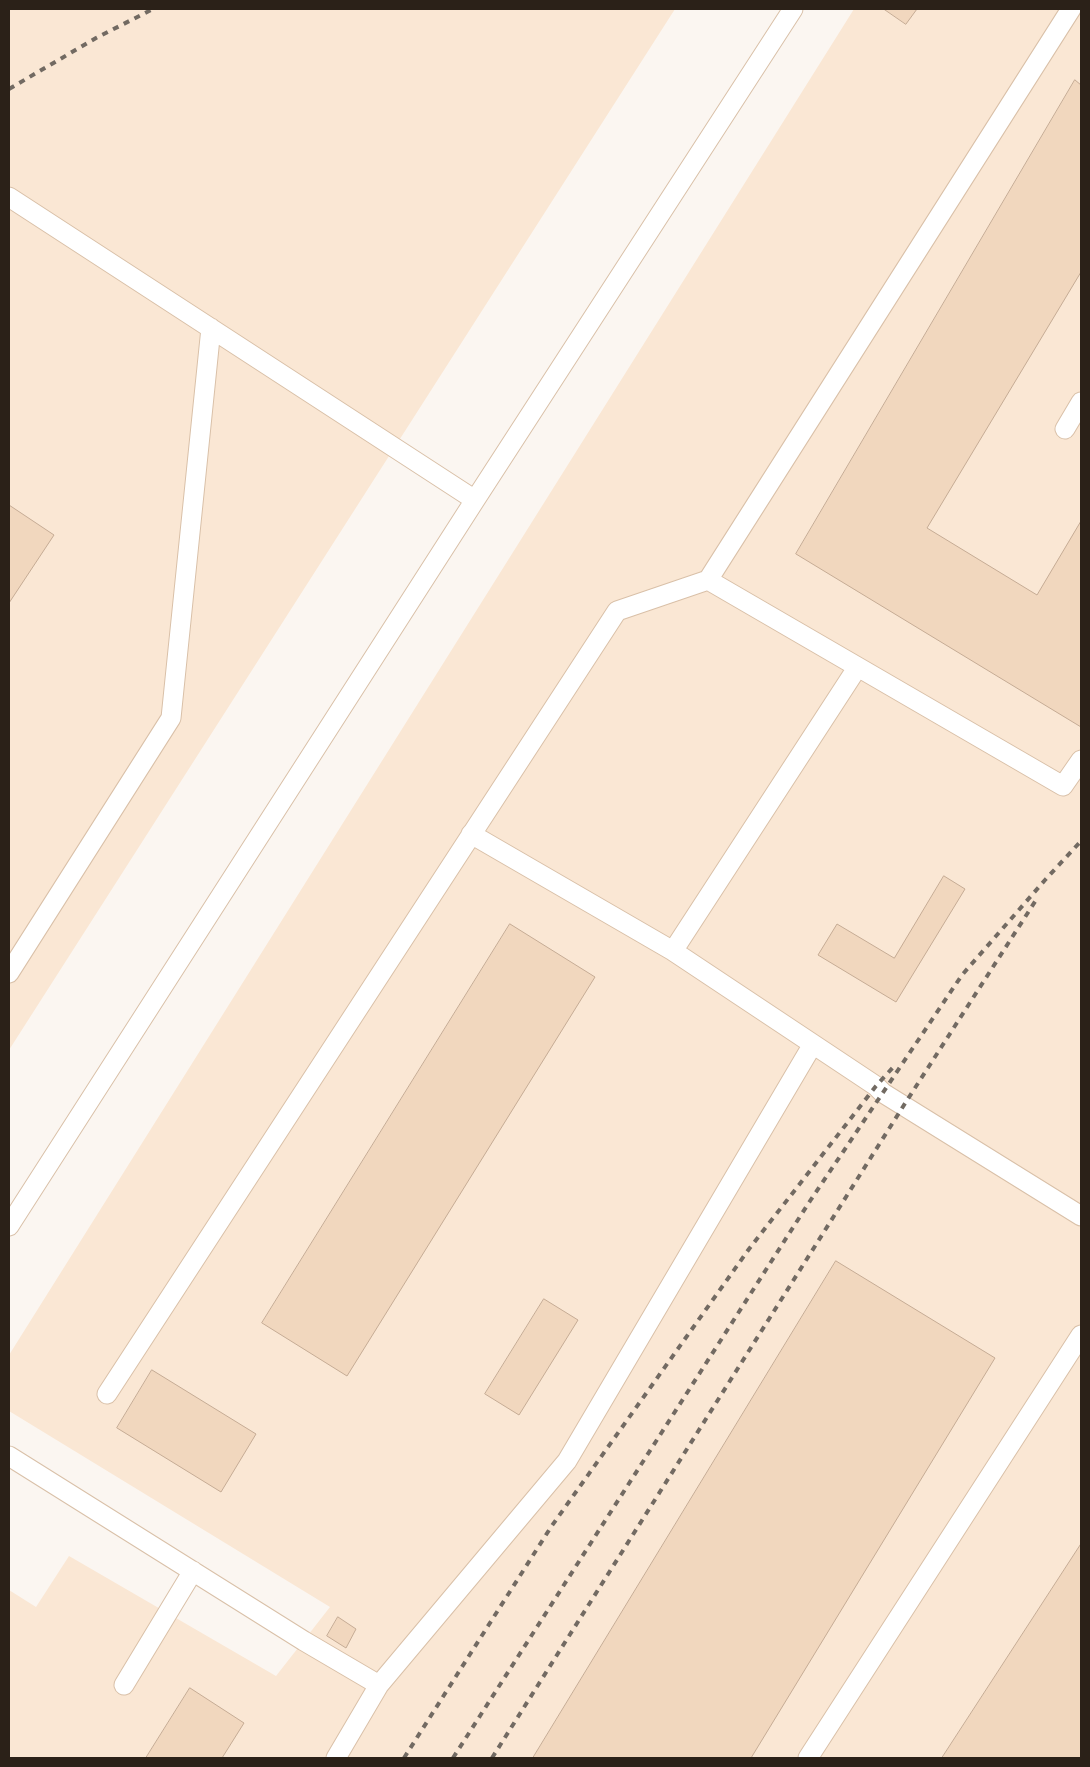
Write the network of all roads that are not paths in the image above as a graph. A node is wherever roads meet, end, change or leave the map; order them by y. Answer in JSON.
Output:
{"nodes":[{"id":1,"x":793,"y":9,"type":"edge"},
{"id":2,"x":1071,"y":9,"type":"edge"},
{"id":3,"x":9,"y":197,"type":"edge"},
{"id":4,"x":211,"y":328,"type":"junction"},
{"id":5,"x":1081,"y":402,"type":"edge"},
{"id":6,"x":1065,"y":429,"type":"dead end"},
{"id":7,"x":475,"y":500,"type":"junction"},
{"id":8,"x":708,"y":580,"type":"junction"},
{"id":9,"x":857,"y":668,"type":"junction"},
{"id":10,"x":1081,"y":760,"type":"edge"},
{"id":11,"x":472,"y":834,"type":"junction"},
{"id":12,"x":673,"y":951,"type":"junction"},
{"id":13,"x":9,"y":973,"type":"edge"},
{"id":14,"x":813,"y":1044,"type":"junction"},
{"id":15,"x":1081,"y":1216,"type":"edge"},
{"id":16,"x":9,"y":1226,"type":"edge"},
{"id":17,"x":1081,"y":1335,"type":"edge"},
{"id":18,"x":107,"y":1394,"type":"dead end"},
{"id":19,"x":9,"y":1456,"type":"edge"},
{"id":20,"x":193,"y":1571,"type":"junction"},
{"id":21,"x":379,"y":1685,"type":"junction"},
{"id":22,"x":124,"y":1686,"type":"dead end"},
{"id":23,"x":336,"y":1758,"type":"edge"},
{"id":24,"x":808,"y":1758,"type":"edge"}],
"edges":[{"from":1,"to":7,"type":"lane"},
{"from":2,"to":8,"type":"lane"},
{"from":3,"to":4,"type":"lane"},
{"from":4,"to":7,"type":"lane"},
{"from":4,"to":13,"type":"lane"},
{"from":5,"to":6,"type":"lane"},
{"from":7,"to":16,"type":"lane"},
{"from":8,"to":9,"type":"lane"},
{"from":8,"to":11,"type":"lane"},
{"from":9,"to":10,"type":"lane"},
{"from":9,"to":12,"type":"lane"},
{"from":11,"to":12,"type":"lane"},
{"from":11,"to":18,"type":"lane"},
{"from":12,"to":14,"type":"lane"},
{"from":14,"to":15,"type":"lane"},
{"from":14,"to":21,"type":"lane"},
{"from":17,"to":24,"type":"lane"},
{"from":19,"to":20,"type":"lane"},
{"from":20,"to":21,"type":"lane"},
{"from":20,"to":22,"type":"lane"},
{"from":21,"to":23,"type":"lane"}]}
